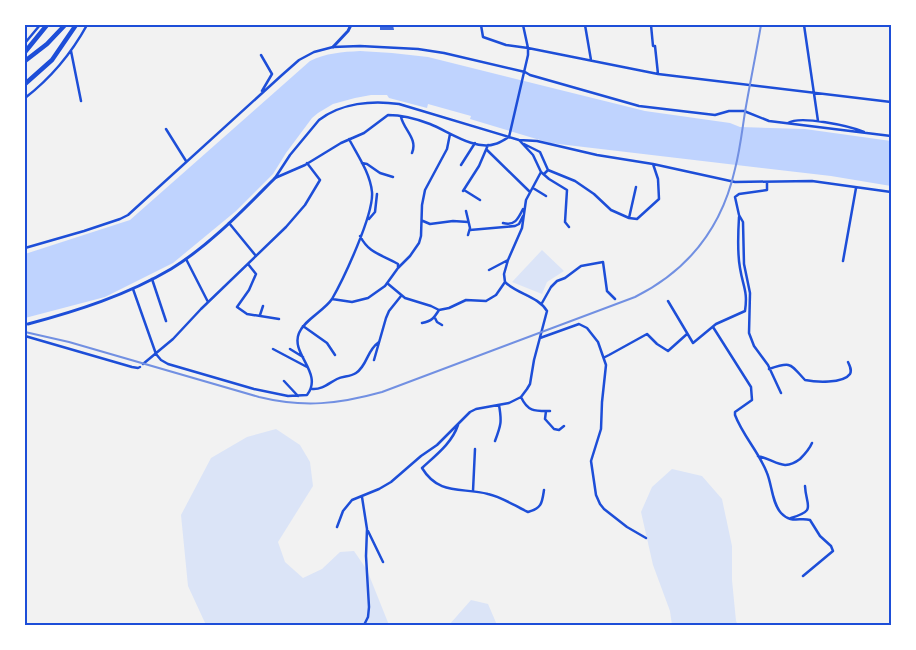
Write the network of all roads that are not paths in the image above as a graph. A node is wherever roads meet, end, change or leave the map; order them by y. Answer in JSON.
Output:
{"nodes":[{"id":1,"x":40,"y":25,"type":"edge"},
{"id":2,"x":47,"y":25,"type":"edge"},
{"id":3,"x":65,"y":25,"type":"edge"},
{"id":4,"x":76,"y":25,"type":"edge"},
{"id":5,"x":87,"y":25,"type":"edge"},
{"id":6,"x":351,"y":25,"type":"edge"},
{"id":7,"x":480,"y":25,"type":"edge"},
{"id":8,"x":523,"y":25,"type":"edge"},
{"id":9,"x":585,"y":25,"type":"edge"},
{"id":10,"x":651,"y":25,"type":"edge"},
{"id":11,"x":804,"y":25,"type":"edge"},
{"id":12,"x":25,"y":43,"type":"edge"},
{"id":13,"x":333,"y":47,"type":"junction"},
{"id":14,"x":528,"y":48,"type":"junction"},
{"id":15,"x":71,"y":51,"type":"junction"},
{"id":16,"x":25,"y":52,"type":"edge"},
{"id":17,"x":261,"y":55,"type":"dead end"},
{"id":18,"x":591,"y":60,"type":"junction"},
{"id":19,"x":25,"y":61,"type":"edge"},
{"id":20,"x":525,"y":74,"type":"junction"},
{"id":21,"x":658,"y":74,"type":"junction"},
{"id":22,"x":25,"y":84,"type":"edge"},
{"id":23,"x":262,"y":93,"type":"junction"},
{"id":24,"x":814,"y":93,"type":"junction"},
{"id":25,"x":25,"y":98,"type":"edge"},
{"id":26,"x":81,"y":101,"type":"dead end"},
{"id":27,"x":891,"y":102,"type":"edge"},
{"id":28,"x":401,"y":117,"type":"junction"},
{"id":29,"x":818,"y":121,"type":"junction"},
{"id":30,"x":788,"y":123,"type":"junction"},
{"id":31,"x":166,"y":129,"type":"dead end"},
{"id":32,"x":450,"y":134,"type":"junction"},
{"id":33,"x":868,"y":134,"type":"junction"},
{"id":34,"x":509,"y":136,"type":"junction"},
{"id":35,"x":891,"y":136,"type":"edge"},
{"id":36,"x":350,"y":139,"type":"junction"},
{"id":37,"x":519,"y":140,"type":"junction"},
{"id":38,"x":475,"y":143,"type":"junction"},
{"id":39,"x":488,"y":145,"type":"junction"},
{"id":40,"x":487,"y":150,"type":"junction"},
{"id":41,"x":412,"y":153,"type":"dead end"},
{"id":42,"x":186,"y":161,"type":"junction"},
{"id":43,"x":307,"y":162,"type":"junction"},
{"id":44,"x":360,"y":162,"type":"junction"},
{"id":45,"x":654,"y":164,"type":"junction"},
{"id":46,"x":461,"y":165,"type":"dead end"},
{"id":47,"x":548,"y":170,"type":"junction"},
{"id":48,"x":543,"y":173,"type":"junction"},
{"id":49,"x":394,"y":177,"type":"dead end"},
{"id":50,"x":275,"y":178,"type":"junction"},
{"id":51,"x":767,"y":182,"type":"junction"},
{"id":52,"x":636,"y":187,"type":"dead end"},
{"id":53,"x":533,"y":188,"type":"junction"},
{"id":54,"x":856,"y":188,"type":"junction"},
{"id":55,"x":530,"y":192,"type":"junction"},
{"id":56,"x":891,"y":192,"type":"edge"},
{"id":57,"x":377,"y":194,"type":"dead end"},
{"id":58,"x":546,"y":196,"type":"dead end"},
{"id":59,"x":480,"y":200,"type":"dead end"},
{"id":60,"x":524,"y":208,"type":"junction"},
{"id":61,"x":466,"y":212,"type":"dead end"},
{"id":62,"x":524,"y":214,"type":"junction"},
{"id":63,"x":739,"y":216,"type":"junction"},
{"id":64,"x":629,"y":218,"type":"junction"},
{"id":65,"x":367,"y":219,"type":"junction"},
{"id":66,"x":422,"y":221,"type":"junction"},
{"id":67,"x":468,"y":222,"type":"junction"},
{"id":68,"x":229,"y":223,"type":"junction"},
{"id":69,"x":503,"y":223,"type":"dead end"},
{"id":70,"x":569,"y":227,"type":"dead end"},
{"id":71,"x":470,"y":230,"type":"junction"},
{"id":72,"x":468,"y":235,"type":"dead end"},
{"id":73,"x":360,"y":236,"type":"junction"},
{"id":74,"x":25,"y":248,"type":"edge"},
{"id":75,"x":256,"y":256,"type":"junction"},
{"id":76,"x":186,"y":259,"type":"junction"},
{"id":77,"x":508,"y":260,"type":"junction"},
{"id":78,"x":843,"y":261,"type":"dead end"},
{"id":79,"x":248,"y":264,"type":"junction"},
{"id":80,"x":398,"y":268,"type":"junction"},
{"id":81,"x":489,"y":270,"type":"dead end"},
{"id":82,"x":152,"y":279,"type":"junction"},
{"id":83,"x":505,"y":282,"type":"junction"},
{"id":84,"x":387,"y":283,"type":"junction"},
{"id":85,"x":133,"y":288,"type":"junction"},
{"id":86,"x":401,"y":296,"type":"junction"},
{"id":87,"x":332,"y":299,"type":"junction"},
{"id":88,"x":615,"y":299,"type":"dead end"},
{"id":89,"x":668,"y":301,"type":"dead end"},
{"id":90,"x":208,"y":302,"type":"junction"},
{"id":91,"x":542,"y":303,"type":"junction"},
{"id":92,"x":263,"y":306,"type":"dead end"},
{"id":93,"x":439,"y":310,"type":"junction"},
{"id":94,"x":260,"y":315,"type":"junction"},
{"id":95,"x":435,"y":318,"type":"junction"},
{"id":96,"x":279,"y":320,"type":"dead end"},
{"id":97,"x":166,"y":321,"type":"dead end"},
{"id":98,"x":422,"y":324,"type":"dead end"},
{"id":99,"x":442,"y":324,"type":"dead end"},
{"id":100,"x":26,"y":325,"type":"edge"},
{"id":101,"x":303,"y":326,"type":"junction"},
{"id":102,"x":713,"y":327,"type":"junction"},
{"id":103,"x":687,"y":334,"type":"junction"},
{"id":104,"x":25,"y":336,"type":"edge"},
{"id":105,"x":540,"y":338,"type":"junction"},
{"id":106,"x":379,"y":342,"type":"junction"},
{"id":107,"x":273,"y":349,"type":"dead end"},
{"id":108,"x":290,"y":349,"type":"dead end"},
{"id":109,"x":156,"y":354,"type":"junction"},
{"id":110,"x":335,"y":354,"type":"dead end"},
{"id":111,"x":302,"y":357,"type":"junction"},
{"id":112,"x":604,"y":357,"type":"junction"},
{"id":113,"x":374,"y":360,"type":"dead end"},
{"id":114,"x":848,"y":362,"type":"dead end"},
{"id":115,"x":308,"y":368,"type":"junction"},
{"id":116,"x":769,"y":369,"type":"junction"},
{"id":117,"x":284,"y":381,"type":"dead end"},
{"id":118,"x":312,"y":389,"type":"junction"},
{"id":119,"x":781,"y":393,"type":"dead end"},
{"id":120,"x":298,"y":396,"type":"junction"},
{"id":121,"x":521,"y":397,"type":"junction"},
{"id":122,"x":499,"y":405,"type":"junction"},
{"id":123,"x":550,"y":410,"type":"dead end"},
{"id":124,"x":546,"y":411,"type":"junction"},
{"id":125,"x":458,"y":423,"type":"junction"},
{"id":126,"x":564,"y":426,"type":"dead end"},
{"id":127,"x":495,"y":441,"type":"dead end"},
{"id":128,"x":812,"y":443,"type":"dead end"},
{"id":129,"x":475,"y":449,"type":"dead end"},
{"id":130,"x":758,"y":456,"type":"junction"},
{"id":131,"x":805,"y":486,"type":"dead end"},
{"id":132,"x":544,"y":490,"type":"dead end"},
{"id":133,"x":473,"y":491,"type":"junction"},
{"id":134,"x":362,"y":496,"type":"junction"},
{"id":135,"x":790,"y":519,"type":"junction"},
{"id":136,"x":337,"y":527,"type":"dead end"},
{"id":137,"x":367,"y":529,"type":"junction"},
{"id":138,"x":646,"y":538,"type":"dead end"},
{"id":139,"x":383,"y":562,"type":"dead end"},
{"id":140,"x":802,"y":576,"type":"dead end"},
{"id":141,"x":364,"y":625,"type":"edge"}],
"edges":[{"from":1,"to":12,"type":"street"},
{"from":2,"to":16,"type":"highway"},
{"from":3,"to":19,"type":"highway"},
{"from":4,"to":22,"type":"highway"},
{"from":5,"to":15,"type":"street"},
{"from":6,"to":13,"type":"street"},
{"from":7,"to":14,"type":"street"},
{"from":8,"to":14,"type":"street"},
{"from":9,"to":18,"type":"street"},
{"from":10,"to":21,"type":"street"},
{"from":11,"to":24,"type":"street"},
{"from":13,"to":20,"type":"street"},
{"from":13,"to":23,"type":"street"},
{"from":14,"to":18,"type":"street"},
{"from":14,"to":20,"type":"street"},
{"from":15,"to":25,"type":"street"},
{"from":15,"to":26,"type":"street"},
{"from":17,"to":23,"type":"street"},
{"from":18,"to":21,"type":"street"},
{"from":20,"to":30,"type":"street"},
{"from":20,"to":34,"type":"street"},
{"from":21,"to":24,"type":"street"},
{"from":23,"to":42,"type":"street"},
{"from":24,"to":27,"type":"street"},
{"from":24,"to":29,"type":"street"},
{"from":28,"to":32,"type":"street"},
{"from":28,"to":36,"type":"street"},
{"from":28,"to":41,"type":"street"},
{"from":29,"to":30,"type":"street"},
{"from":29,"to":33,"type":"street"},
{"from":30,"to":33,"type":"street"},
{"from":31,"to":42,"type":"street"},
{"from":32,"to":38,"type":"street"},
{"from":32,"to":66,"type":"street"},
{"from":33,"to":35,"type":"street"},
{"from":34,"to":37,"type":"street"},
{"from":34,"to":39,"type":"street"},
{"from":34,"to":50,"type":"street"},
{"from":36,"to":43,"type":"street"},
{"from":36,"to":44,"type":"street"},
{"from":37,"to":45,"type":"street"},
{"from":37,"to":47,"type":"street"},
{"from":37,"to":48,"type":"street"},
{"from":38,"to":39,"type":"street"},
{"from":38,"to":46,"type":"street"},
{"from":39,"to":40,"type":"street"},
{"from":40,"to":55,"type":"street"},
{"from":40,"to":59,"type":"street"},
{"from":42,"to":74,"type":"street"},
{"from":43,"to":50,"type":"street"},
{"from":43,"to":75,"type":"street"},
{"from":44,"to":49,"type":"street"},
{"from":44,"to":65,"type":"street"},
{"from":45,"to":51,"type":"street"},
{"from":45,"to":64,"type":"street"},
{"from":47,"to":48,"type":"street"},
{"from":47,"to":64,"type":"street"},
{"from":48,"to":53,"type":"street"},
{"from":48,"to":70,"type":"street"},
{"from":50,"to":68,"type":"street"},
{"from":51,"to":54,"type":"street"},
{"from":51,"to":63,"type":"street"},
{"from":52,"to":64,"type":"street"},
{"from":53,"to":55,"type":"street"},
{"from":53,"to":58,"type":"street"},
{"from":54,"to":56,"type":"street"},
{"from":54,"to":78,"type":"street"},
{"from":55,"to":60,"type":"street"},
{"from":57,"to":65,"type":"street"},
{"from":60,"to":62,"type":"street"},
{"from":60,"to":69,"type":"street"},
{"from":61,"to":67,"type":"street"},
{"from":62,"to":71,"type":"street"},
{"from":62,"to":77,"type":"street"},
{"from":63,"to":102,"type":"street"},
{"from":63,"to":116,"type":"street"},
{"from":65,"to":73,"type":"street"},
{"from":66,"to":67,"type":"street"},
{"from":66,"to":80,"type":"street"},
{"from":67,"to":71,"type":"street"},
{"from":68,"to":75,"type":"street"},
{"from":68,"to":76,"type":"street"},
{"from":71,"to":72,"type":"street"},
{"from":73,"to":80,"type":"street"},
{"from":73,"to":87,"type":"street"},
{"from":75,"to":79,"type":"street"},
{"from":76,"to":82,"type":"street"},
{"from":76,"to":90,"type":"street"},
{"from":77,"to":81,"type":"street"},
{"from":77,"to":83,"type":"street"},
{"from":79,"to":90,"type":"street"},
{"from":79,"to":94,"type":"street"},
{"from":80,"to":84,"type":"street"},
{"from":82,"to":85,"type":"street"},
{"from":82,"to":97,"type":"street"},
{"from":83,"to":91,"type":"street"},
{"from":83,"to":93,"type":"street"},
{"from":84,"to":86,"type":"street"},
{"from":84,"to":87,"type":"street"},
{"from":85,"to":100,"type":"street"},
{"from":85,"to":109,"type":"street"},
{"from":86,"to":93,"type":"street"},
{"from":86,"to":106,"type":"street"},
{"from":87,"to":101,"type":"street"},
{"from":88,"to":91,"type":"street"},
{"from":89,"to":103,"type":"street"},
{"from":90,"to":109,"type":"street"},
{"from":91,"to":105,"type":"street"},
{"from":92,"to":94,"type":"street"},
{"from":93,"to":95,"type":"street"},
{"from":94,"to":96,"type":"street"},
{"from":95,"to":98,"type":"street"},
{"from":95,"to":99,"type":"street"},
{"from":101,"to":110,"type":"street"},
{"from":101,"to":111,"type":"street"},
{"from":102,"to":103,"type":"street"},
{"from":102,"to":130,"type":"street"},
{"from":103,"to":112,"type":"street"},
{"from":104,"to":109,"type":"street"},
{"from":105,"to":112,"type":"street"},
{"from":105,"to":121,"type":"street"},
{"from":106,"to":113,"type":"street"},
{"from":106,"to":118,"type":"street"},
{"from":107,"to":115,"type":"street"},
{"from":108,"to":111,"type":"street"},
{"from":109,"to":120,"type":"street"},
{"from":111,"to":115,"type":"street"},
{"from":112,"to":138,"type":"street"},
{"from":114,"to":116,"type":"street"},
{"from":115,"to":118,"type":"street"},
{"from":116,"to":119,"type":"street"},
{"from":117,"to":120,"type":"street"},
{"from":118,"to":120,"type":"street"},
{"from":121,"to":122,"type":"street"},
{"from":121,"to":124,"type":"street"},
{"from":122,"to":125,"type":"street"},
{"from":122,"to":127,"type":"street"},
{"from":123,"to":124,"type":"street"},
{"from":124,"to":126,"type":"street"},
{"from":125,"to":133,"type":"street"},
{"from":125,"to":134,"type":"street"},
{"from":128,"to":130,"type":"street"},
{"from":129,"to":133,"type":"street"},
{"from":130,"to":135,"type":"street"},
{"from":131,"to":135,"type":"street"},
{"from":132,"to":133,"type":"street"},
{"from":134,"to":136,"type":"street"},
{"from":134,"to":137,"type":"street"},
{"from":135,"to":140,"type":"street"},
{"from":137,"to":139,"type":"street"},
{"from":137,"to":141,"type":"street"}]}
